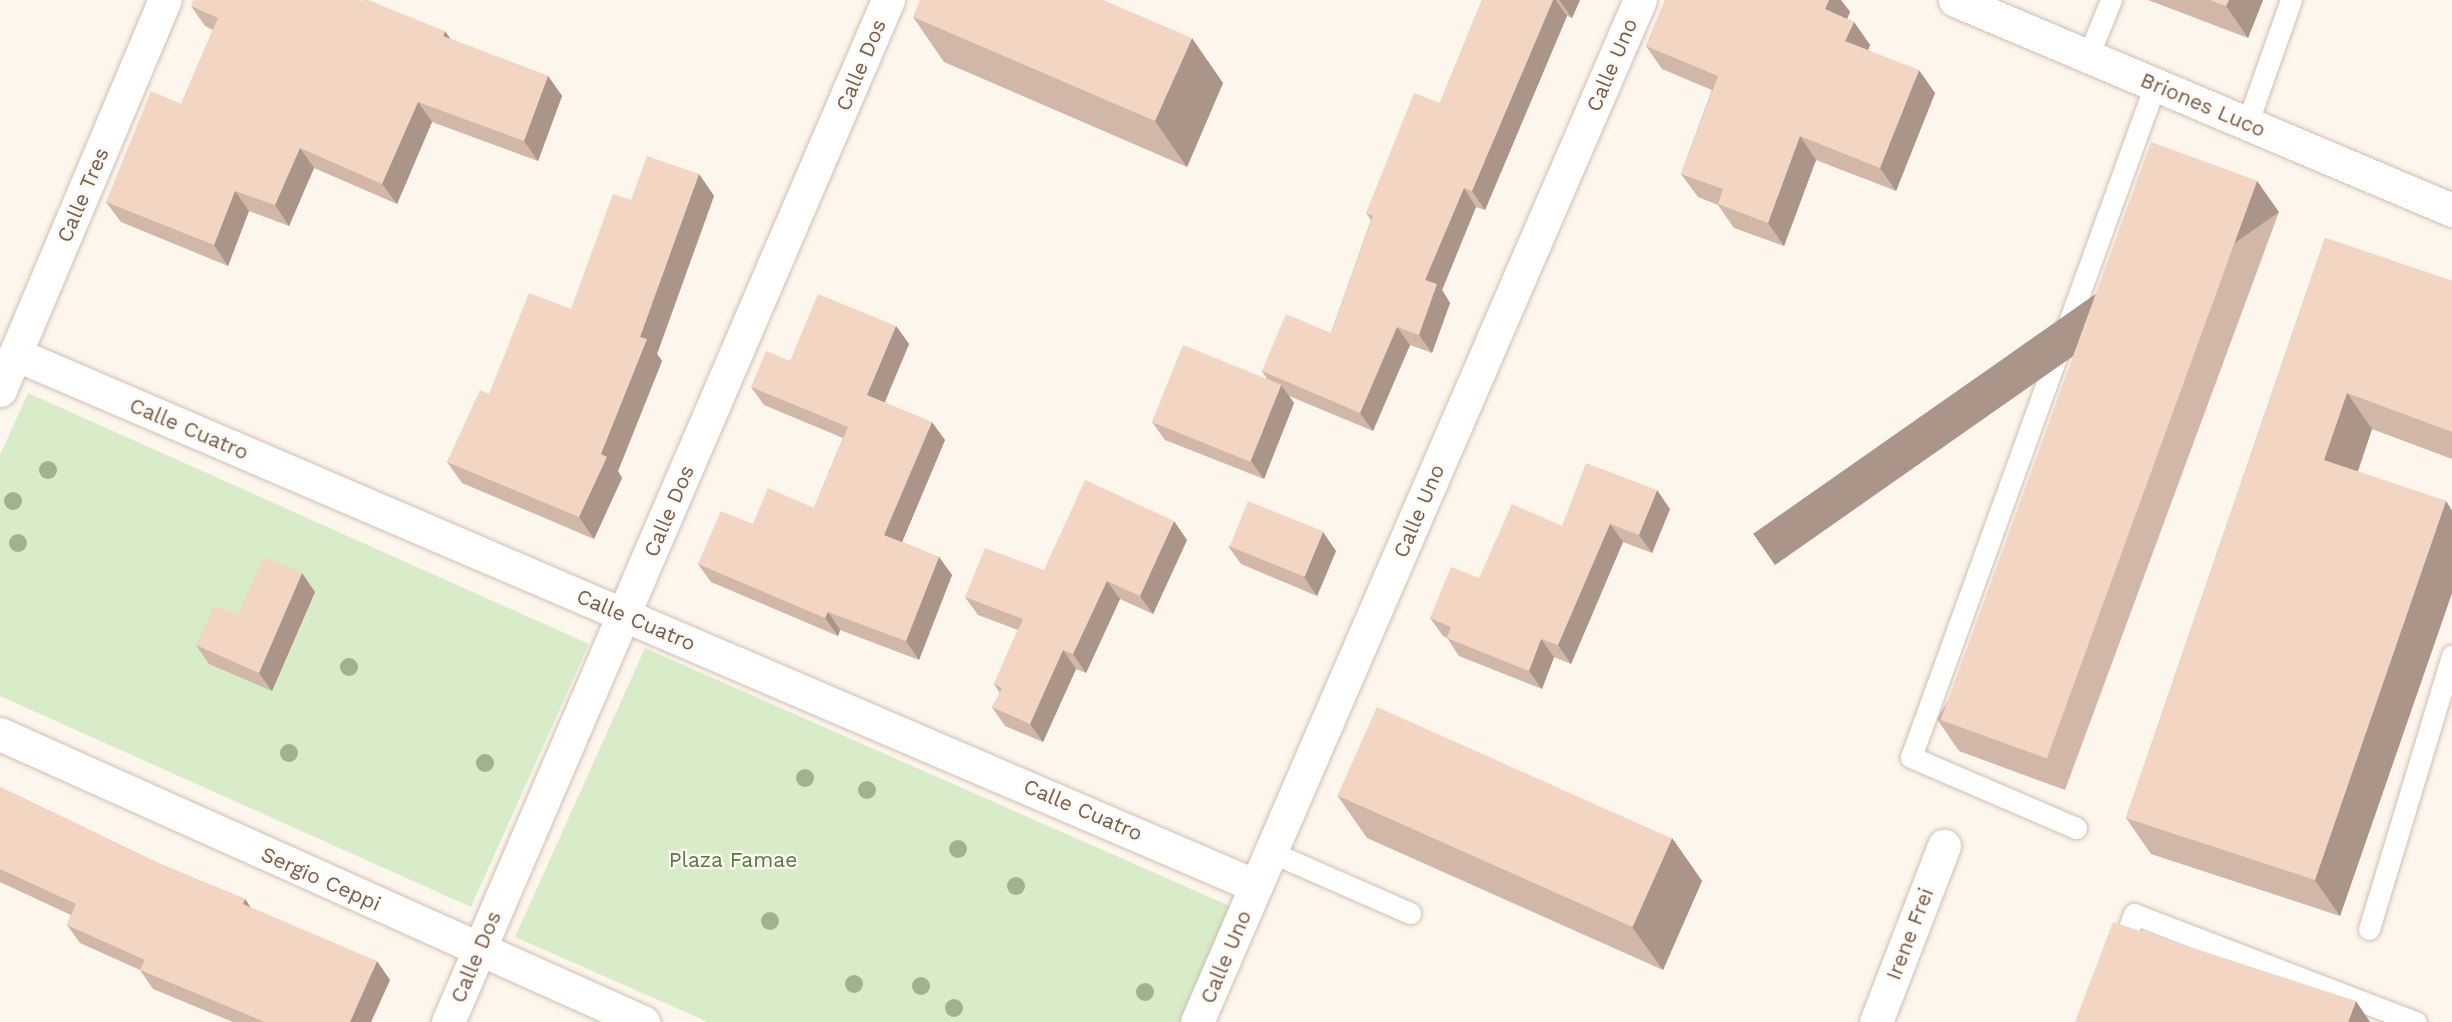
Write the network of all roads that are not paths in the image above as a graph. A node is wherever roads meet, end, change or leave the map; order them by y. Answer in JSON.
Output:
{"nodes":[{"id":1,"x":165,"y":0,"type":"edge"},
{"id":2,"x":888,"y":0,"type":"edge"},
{"id":3,"x":1640,"y":0,"type":"edge"},
{"id":4,"x":1955,"y":0,"type":"edge"},
{"id":5,"x":2111,"y":0,"type":"edge"},
{"id":6,"x":2291,"y":0,"type":"edge"},
{"id":7,"x":2088,"y":56,"type":"junction"},
{"id":8,"x":2155,"y":85,"type":"junction"},
{"id":9,"x":2247,"y":124,"type":"junction"},
{"id":10,"x":2452,"y":210,"type":"edge"},
{"id":11,"x":15,"y":354,"type":"junction"},
{"id":12,"x":0,"y":390,"type":"edge"},
{"id":13,"x":624,"y":615,"type":"junction"},
{"id":14,"x":2452,"y":655,"type":"edge"},
{"id":15,"x":0,"y":734,"type":"edge"},
{"id":16,"x":2076,"y":828,"type":"dead end"},
{"id":17,"x":1944,"y":846,"type":"dead end"},
{"id":18,"x":1271,"y":852,"type":"junction"},
{"id":19,"x":1256,"y":886,"type":"junction"},
{"id":20,"x":1410,"y":913,"type":"dead end"},
{"id":21,"x":2369,"y":929,"type":"dead end"},
{"id":22,"x":479,"y":950,"type":"junction"},
{"id":23,"x":2109,"y":979,"type":"edge"},
{"id":24,"x":448,"y":1022,"type":"edge"},
{"id":25,"x":643,"y":1022,"type":"edge"},
{"id":26,"x":1197,"y":1022,"type":"edge"},
{"id":27,"x":1876,"y":1022,"type":"edge"},
{"id":28,"x":2416,"y":1022,"type":"edge"}],
"edges":[{"from":1,"to":11,"type":"street","name":"Calle Tres"},
{"from":2,"to":13,"type":"street","name":"Calle Dos"},
{"from":3,"to":18,"type":"street","name":"Calle Uno"},
{"from":4,"to":7,"type":"street","name":"Briones Luco"},
{"from":5,"to":7,"type":"lane"},
{"from":6,"to":9,"type":"lane"},
{"from":7,"to":8,"type":"street","name":"Briones Luco"},
{"from":8,"to":9,"type":"street","name":"Briones Luco"},
{"from":8,"to":16,"type":"lane"},
{"from":9,"to":10,"type":"street","name":"Briones Luco"},
{"from":11,"to":12,"type":"street","name":"Calle Tres"},
{"from":11,"to":13,"type":"street","name":"Calle Cuatro"},
{"from":13,"to":19,"type":"street","name":"Calle Cuatro"},
{"from":13,"to":22,"type":"street","name":"Calle Dos"},
{"from":14,"to":21,"type":"lane"},
{"from":15,"to":22,"type":"street","name":"Sergio Ceppi"},
{"from":17,"to":27,"type":"street","name":"Irene Frei"},
{"from":18,"to":19,"type":"street","name":"Calle Uno"},
{"from":18,"to":20,"type":"lane"},
{"from":19,"to":26,"type":"street","name":"Calle Uno"},
{"from":22,"to":24,"type":"street","name":"Calle Dos"},
{"from":22,"to":25,"type":"street","name":"Sergio Ceppi"},
{"from":23,"to":28,"type":"lane"}]}
